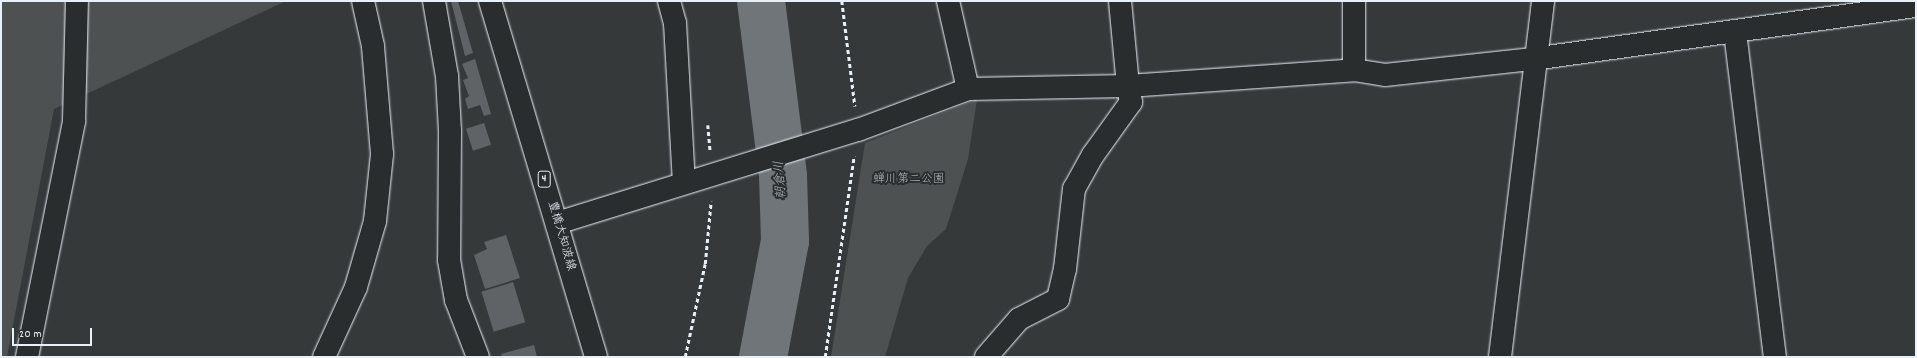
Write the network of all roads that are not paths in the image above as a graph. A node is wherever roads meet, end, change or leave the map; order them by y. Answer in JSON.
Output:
{"nodes":[{"id":1,"x":77,"y":1,"type":"edge"},
{"id":2,"x":363,"y":1,"type":"edge"},
{"id":3,"x":434,"y":1,"type":"edge"},
{"id":4,"x":490,"y":1,"type":"edge"},
{"id":5,"x":669,"y":1,"type":"edge"},
{"id":6,"x":948,"y":1,"type":"edge"},
{"id":7,"x":1120,"y":1,"type":"edge"},
{"id":8,"x":1354,"y":1,"type":"edge"},
{"id":9,"x":1543,"y":1,"type":"edge"},
{"id":10,"x":1916,"y":6,"type":"edge"},
{"id":11,"x":1735,"y":32,"type":"junction"},
{"id":12,"x":1533,"y":59,"type":"junction"},
{"id":13,"x":1354,"y":70,"type":"junction"},
{"id":14,"x":1128,"y":86,"type":"junction"},
{"id":15,"x":968,"y":89,"type":"junction"},
{"id":16,"x":684,"y":182,"type":"junction"},
{"id":17,"x":557,"y":223,"type":"junction"},
{"id":18,"x":27,"y":357,"type":"edge"},
{"id":19,"x":324,"y":357,"type":"edge"},
{"id":20,"x":478,"y":357,"type":"edge"},
{"id":21,"x":596,"y":357,"type":"edge"},
{"id":22,"x":986,"y":357,"type":"edge"},
{"id":23,"x":1500,"y":357,"type":"edge"},
{"id":24,"x":1775,"y":357,"type":"edge"}],
"edges":[{"from":1,"to":18,"type":"street"},
{"from":2,"to":19,"type":"street"},
{"from":3,"to":20,"type":"street"},
{"from":4,"to":17,"type":"street","name":"豊橋大知波線","number":"4"},
{"from":5,"to":16,"type":"street"},
{"from":6,"to":15,"type":"street"},
{"from":7,"to":14,"type":"street"},
{"from":8,"to":13,"type":"street"},
{"from":9,"to":12,"type":"street"},
{"from":10,"to":11,"type":"street"},
{"from":11,"to":12,"type":"street"},
{"from":11,"to":24,"type":"street"},
{"from":12,"to":13,"type":"street"},
{"from":12,"to":23,"type":"street"},
{"from":13,"to":14,"type":"street"},
{"from":14,"to":15,"type":"street"},
{"from":14,"to":22,"type":"street"},
{"from":15,"to":16,"type":"street"},
{"from":16,"to":17,"type":"street"},
{"from":17,"to":21,"type":"street","name":"豊橋大知波線","number":"4"}]}
